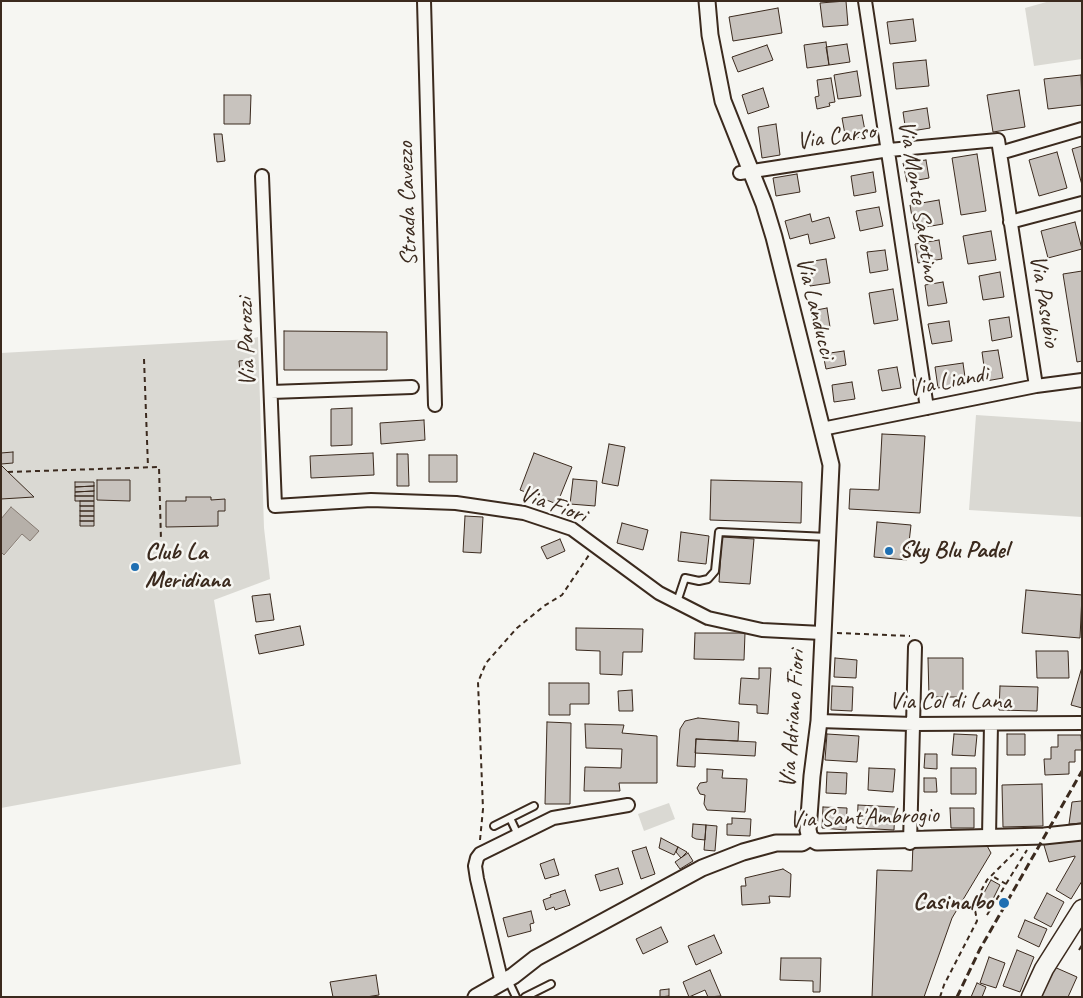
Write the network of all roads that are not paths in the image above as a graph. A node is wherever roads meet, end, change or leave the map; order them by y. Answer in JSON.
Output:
{"nodes":[{"id":1,"x":424,"y":1,"type":"edge"},
{"id":2,"x":707,"y":1,"type":"edge"},
{"id":3,"x":865,"y":1,"type":"edge"},
{"id":4,"x":1082,"y":129,"type":"edge"},
{"id":5,"x":999,"y":146,"type":"junction"},
{"id":6,"x":889,"y":150,"type":"junction"},
{"id":7,"x":746,"y":172,"type":"junction"},
{"id":8,"x":262,"y":176,"type":"dead end"},
{"id":9,"x":1082,"y":203,"type":"edge"},
{"id":10,"x":1010,"y":222,"type":"junction"},
{"id":11,"x":1082,"y":380,"type":"edge"},
{"id":12,"x":1036,"y":386,"type":"junction"},
{"id":13,"x":412,"y":387,"type":"dead end"},
{"id":14,"x":270,"y":392,"type":"junction"},
{"id":15,"x":435,"y":405,"type":"dead end"},
{"id":16,"x":927,"y":408,"type":"junction"},
{"id":17,"x":822,"y":429,"type":"junction"},
{"id":18,"x":275,"y":506,"type":"joint"},
{"id":19,"x":828,"y":537,"type":"junction"},
{"id":20,"x":677,"y":602,"type":"junction"},
{"id":21,"x":822,"y":633,"type":"junction"},
{"id":22,"x":915,"y":647,"type":"road end"},
{"id":23,"x":818,"y":721,"type":"junction"},
{"id":24,"x":913,"y":724,"type":"junction"},
{"id":25,"x":991,"y":724,"type":"junction"},
{"id":26,"x":1082,"y":724,"type":"edge"},
{"id":27,"x":628,"y":805,"type":"dead end"},
{"id":28,"x":534,"y":806,"type":"dead end"},
{"id":29,"x":510,"y":818,"type":"junction"},
{"id":30,"x":494,"y":826,"type":"dead end"},
{"id":31,"x":1082,"y":832,"type":"edge"},
{"id":32,"x":518,"y":835,"type":"junction"},
{"id":33,"x":989,"y":837,"type":"junction"},
{"id":34,"x":810,"y":838,"type":"junction"},
{"id":35,"x":910,"y":841,"type":"junction"},
{"id":36,"x":1080,"y":915,"type":"edge"},
{"id":37,"x":505,"y":981,"type":"junction"},
{"id":38,"x":551,"y":984,"type":"dead end"},
{"id":39,"x":476,"y":997,"type":"edge"},
{"id":40,"x":516,"y":997,"type":"edge"},
{"id":41,"x":525,"y":997,"type":"edge"},
{"id":42,"x":1031,"y":997,"type":"edge"}],
"edges":[{"from":1,"to":15,"type":"street","name":"Strada Cavezzo"},
{"from":2,"to":7,"type":"street","name":"Via Landucci"},
{"from":3,"to":6,"type":"street","name":"Via Monte Sabotino"},
{"from":4,"to":5,"type":"street","name":"Via Carso"},
{"from":5,"to":6,"type":"street","name":"Via Carso"},
{"from":5,"to":10,"type":"street","name":"Via Pasubio"},
{"from":6,"to":7,"type":"street","name":"Via Carso"},
{"from":6,"to":16,"type":"street","name":"Via Monte Sabotino"},
{"from":7,"to":17,"type":"street","name":"Via Landucci"},
{"from":8,"to":14,"type":"street","name":"Via Parozzi"},
{"from":9,"to":10,"type":"street"},
{"from":10,"to":12,"type":"street","name":"Via Pasubio"},
{"from":11,"to":12,"type":"street","name":"Via Liandi"},
{"from":12,"to":16,"type":"street","name":"Via Liandi"},
{"from":13,"to":14,"type":"street"},
{"from":14,"to":18,"type":"street","name":"Via Parozzi"},
{"from":16,"to":17,"type":"street","name":"Via Liandi"},
{"from":17,"to":19,"type":"street","name":"Via Landucci"},
{"from":18,"to":20,"type":"street","name":"Via Fiori"},
{"from":19,"to":20,"type":"lane"},
{"from":19,"to":21,"type":"street","name":"Via Landucci"},
{"from":20,"to":21,"type":"street","name":"Via Fiori"},
{"from":21,"to":23,"type":"street","name":"Via Adriano Fiori"},
{"from":22,"to":24,"type":"street"},
{"from":23,"to":24,"type":"street","name":"Via Col di Lana"},
{"from":23,"to":34,"type":"street","name":"Via Adriano Fiori"},
{"from":24,"to":25,"type":"street","name":"Via Col di Lana"},
{"from":24,"to":35,"type":"street"},
{"from":25,"to":26,"type":"street","name":"Via Col di Lana"},
{"from":25,"to":33,"type":"street"},
{"from":27,"to":32,"type":"street"},
{"from":28,"to":29,"type":"lane"},
{"from":29,"to":30,"type":"lane"},
{"from":29,"to":32,"type":"lane"},
{"from":31,"to":33,"type":"street","name":"Via Sant'Ambrogio"},
{"from":32,"to":37,"type":"street"},
{"from":33,"to":35,"type":"street","name":"Via Sant'Ambrogio"},
{"from":34,"to":35,"type":"street","name":"Via Sant'Ambrogio"},
{"from":34,"to":37,"type":"street","name":"Via Sant'Ambrogio"},
{"from":36,"to":42,"type":"main road"},
{"from":37,"to":39,"type":"street","name":"Via Sant'Ambrogio"},
{"from":37,"to":40,"type":"lane"},
{"from":38,"to":41,"type":"lane"}]}
